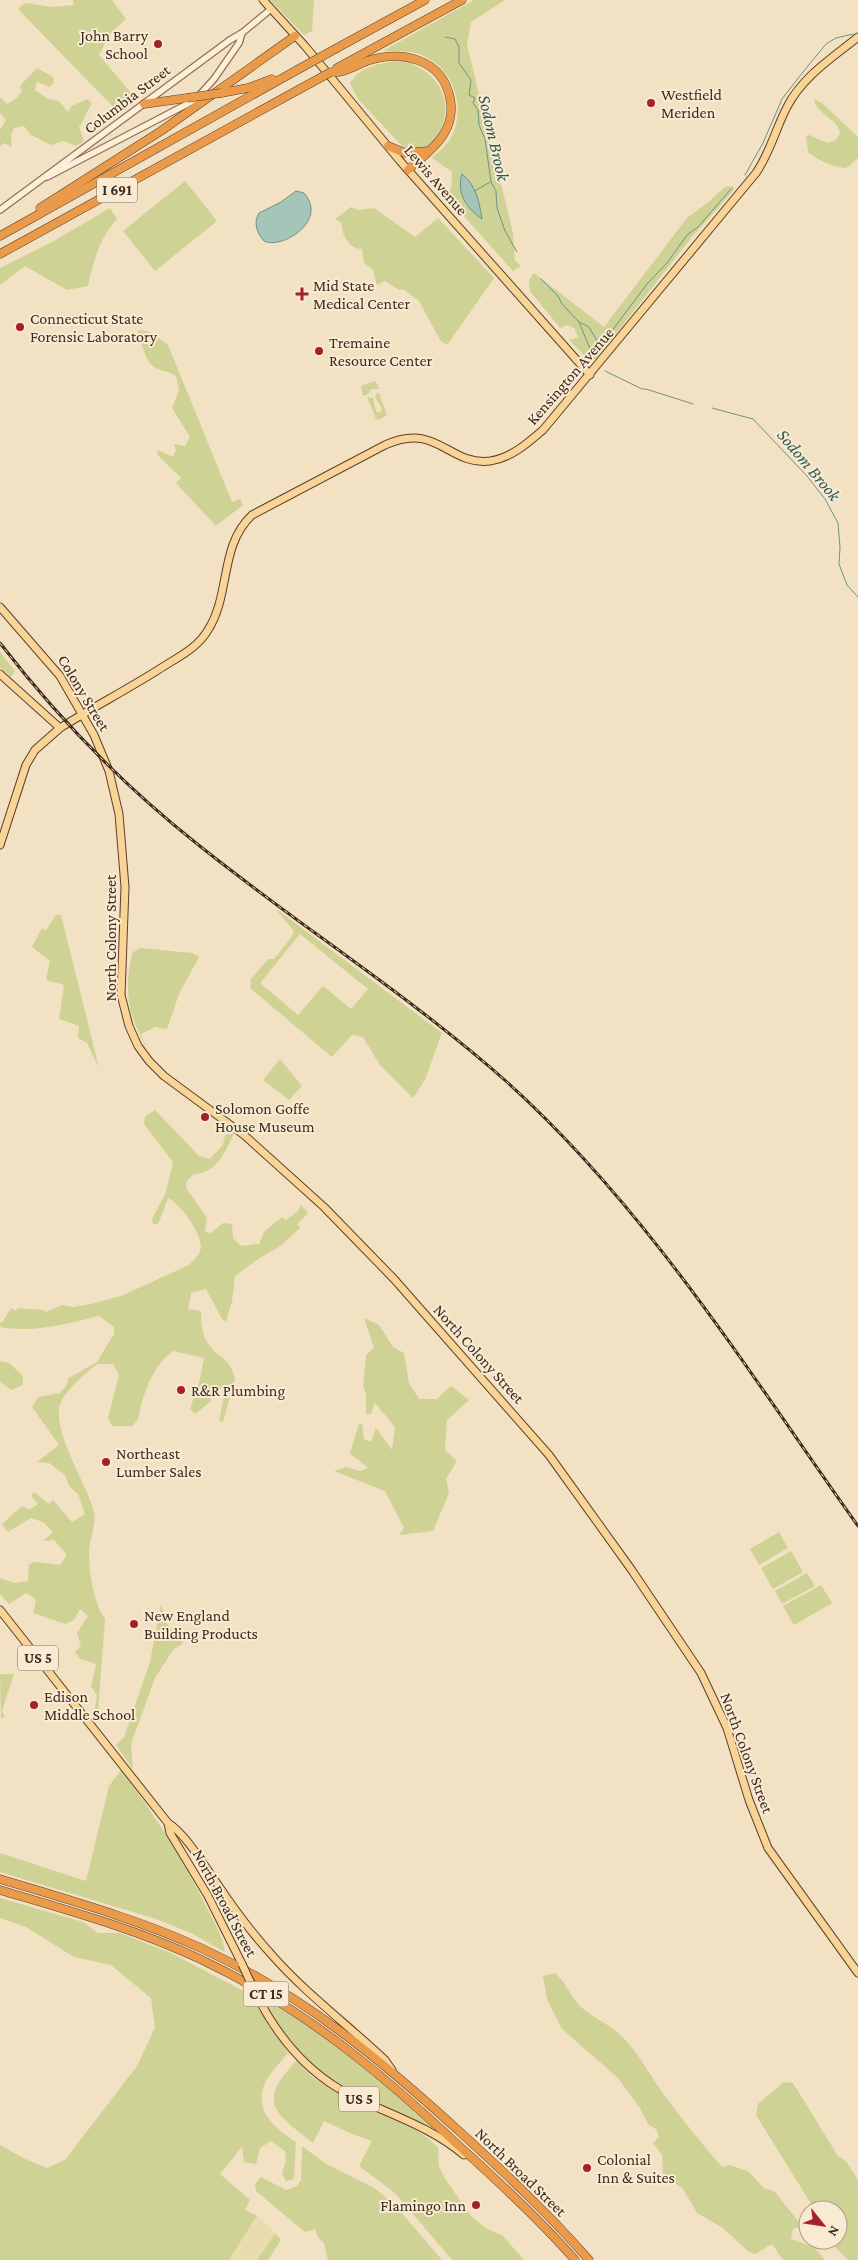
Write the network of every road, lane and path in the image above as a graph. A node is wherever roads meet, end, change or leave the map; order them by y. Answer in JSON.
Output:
{"nodes":[{"id":1,"x":263,"y":0,"type":"edge"},
{"id":2,"x":424,"y":0,"type":"edge"},
{"id":3,"x":462,"y":0,"type":"edge"},
{"id":4,"x":270,"y":9,"type":"junction"},
{"id":5,"x":242,"y":33,"type":"junction"},
{"id":6,"x":296,"y":36,"type":"junction"},
{"id":7,"x":858,"y":37,"type":"edge"},
{"id":8,"x":350,"y":64,"type":"junction"},
{"id":9,"x":295,"y":71,"type":"junction"},
{"id":10,"x":144,"y":104,"type":"junction"},
{"id":11,"x":388,"y":146,"type":"junction"},
{"id":12,"x":432,"y":149,"type":"junction"},
{"id":13,"x":408,"y":170,"type":"junction"},
{"id":14,"x":47,"y":177,"type":"junction"},
{"id":15,"x":0,"y":210,"type":"edge"},
{"id":16,"x":26,"y":221,"type":"junction"},
{"id":17,"x":0,"y":236,"type":"edge"},
{"id":18,"x":0,"y":254,"type":"edge"},
{"id":19,"x":590,"y":375,"type":"junction"},
{"id":20,"x":0,"y":607,"type":"edge"},
{"id":21,"x":0,"y":674,"type":"edge"},
{"id":22,"x":83,"y":714,"type":"junction"},
{"id":23,"x":60,"y":728,"type":"junction"},
{"id":24,"x":112,"y":779,"type":"joint"},
{"id":25,"x":0,"y":845,"type":"edge"},
{"id":26,"x":0,"y":1610,"type":"edge"},
{"id":27,"x":168,"y":1823,"type":"junction"},
{"id":28,"x":212,"y":1876,"type":"junction"},
{"id":29,"x":0,"y":1879,"type":"edge"},
{"id":30,"x":201,"y":1883,"type":"junction"},
{"id":31,"x":0,"y":1890,"type":"edge"},
{"id":32,"x":858,"y":1973,"type":"edge"},
{"id":33,"x":392,"y":2071,"type":"junction"},
{"id":34,"x":489,"y":2173,"type":"junction"},
{"id":35,"x":575,"y":2260,"type":"edge"},
{"id":36,"x":588,"y":2260,"type":"edge"}],
"edges":[{"from":1,"to":4,"type":"main road","name":"Lewis Avenue"},
{"from":2,"to":9,"type":"highway","number":"I 691","bridge":true},
{"from":3,"to":8,"type":"highway"},
{"from":4,"to":5,"type":"street","name":"Columbia Street"},
{"from":4,"to":6,"type":"main road","name":"Lewis Avenue"},
{"from":5,"to":10,"type":"street","name":"Columbia Street"},
{"from":5,"to":14,"type":"street"},
{"from":6,"to":11,"type":"main road","name":"Lewis Avenue"},
{"from":6,"to":16,"type":"highway"},
{"from":7,"to":19,"type":"main road","name":"Kensington Avenue"},
{"from":8,"to":12,"type":"highway"},
{"from":8,"to":18,"type":"highway","number":"I 691","bridge":true},
{"from":9,"to":10,"type":"highway","bridge":true},
{"from":9,"to":16,"type":"highway","number":"I 691"},
{"from":10,"to":14,"type":"street","name":"Columbia Street"},
{"from":11,"to":12,"type":"highway"},
{"from":11,"to":13,"type":"main road","name":"Lewis Avenue"},
{"from":12,"to":13,"type":"highway"},
{"from":13,"to":19,"type":"main road","name":"Lewis Avenue"},
{"from":14,"to":15,"type":"street","name":"Columbia Street"},
{"from":16,"to":17,"type":"highway","number":"I 691"},
{"from":19,"to":22,"type":"main road","name":"Kensington Avenue"},
{"from":20,"to":22,"type":"main road","name":"Colony Street"},
{"from":21,"to":23,"type":"main road"},
{"from":22,"to":23,"type":"main road","name":"Kensington Avenue"},
{"from":22,"to":24,"type":"main road","name":"Colony Street"},
{"from":23,"to":25,"type":"main road","name":"Kensington Avenue"},
{"from":24,"to":32,"type":"main road","name":"North Colony Street"},
{"from":26,"to":27,"type":"main road","name":"North Broad Street","number":"US 5"},
{"from":27,"to":28,"type":"main road","name":"North Broad Street","number":"US 5"},
{"from":27,"to":30,"type":"main road","name":"North Broad Street","number":"US 5"},
{"from":28,"to":30,"type":"main road"},
{"from":28,"to":33,"type":"main road","name":"North Broad Street","number":"US 5"},
{"from":29,"to":33,"type":"highway","number":"CT 15"},
{"from":30,"to":34,"type":"main road","name":"North Broad Street","number":"US 5","bridge":true},
{"from":31,"to":34,"type":"highway","number":"CT 15"},
{"from":33,"to":36,"type":"highway","name":"North Broad Street","number":"US 5"},
{"from":34,"to":35,"type":"highway","name":"North Broad Street","number":"US 5"}]}
